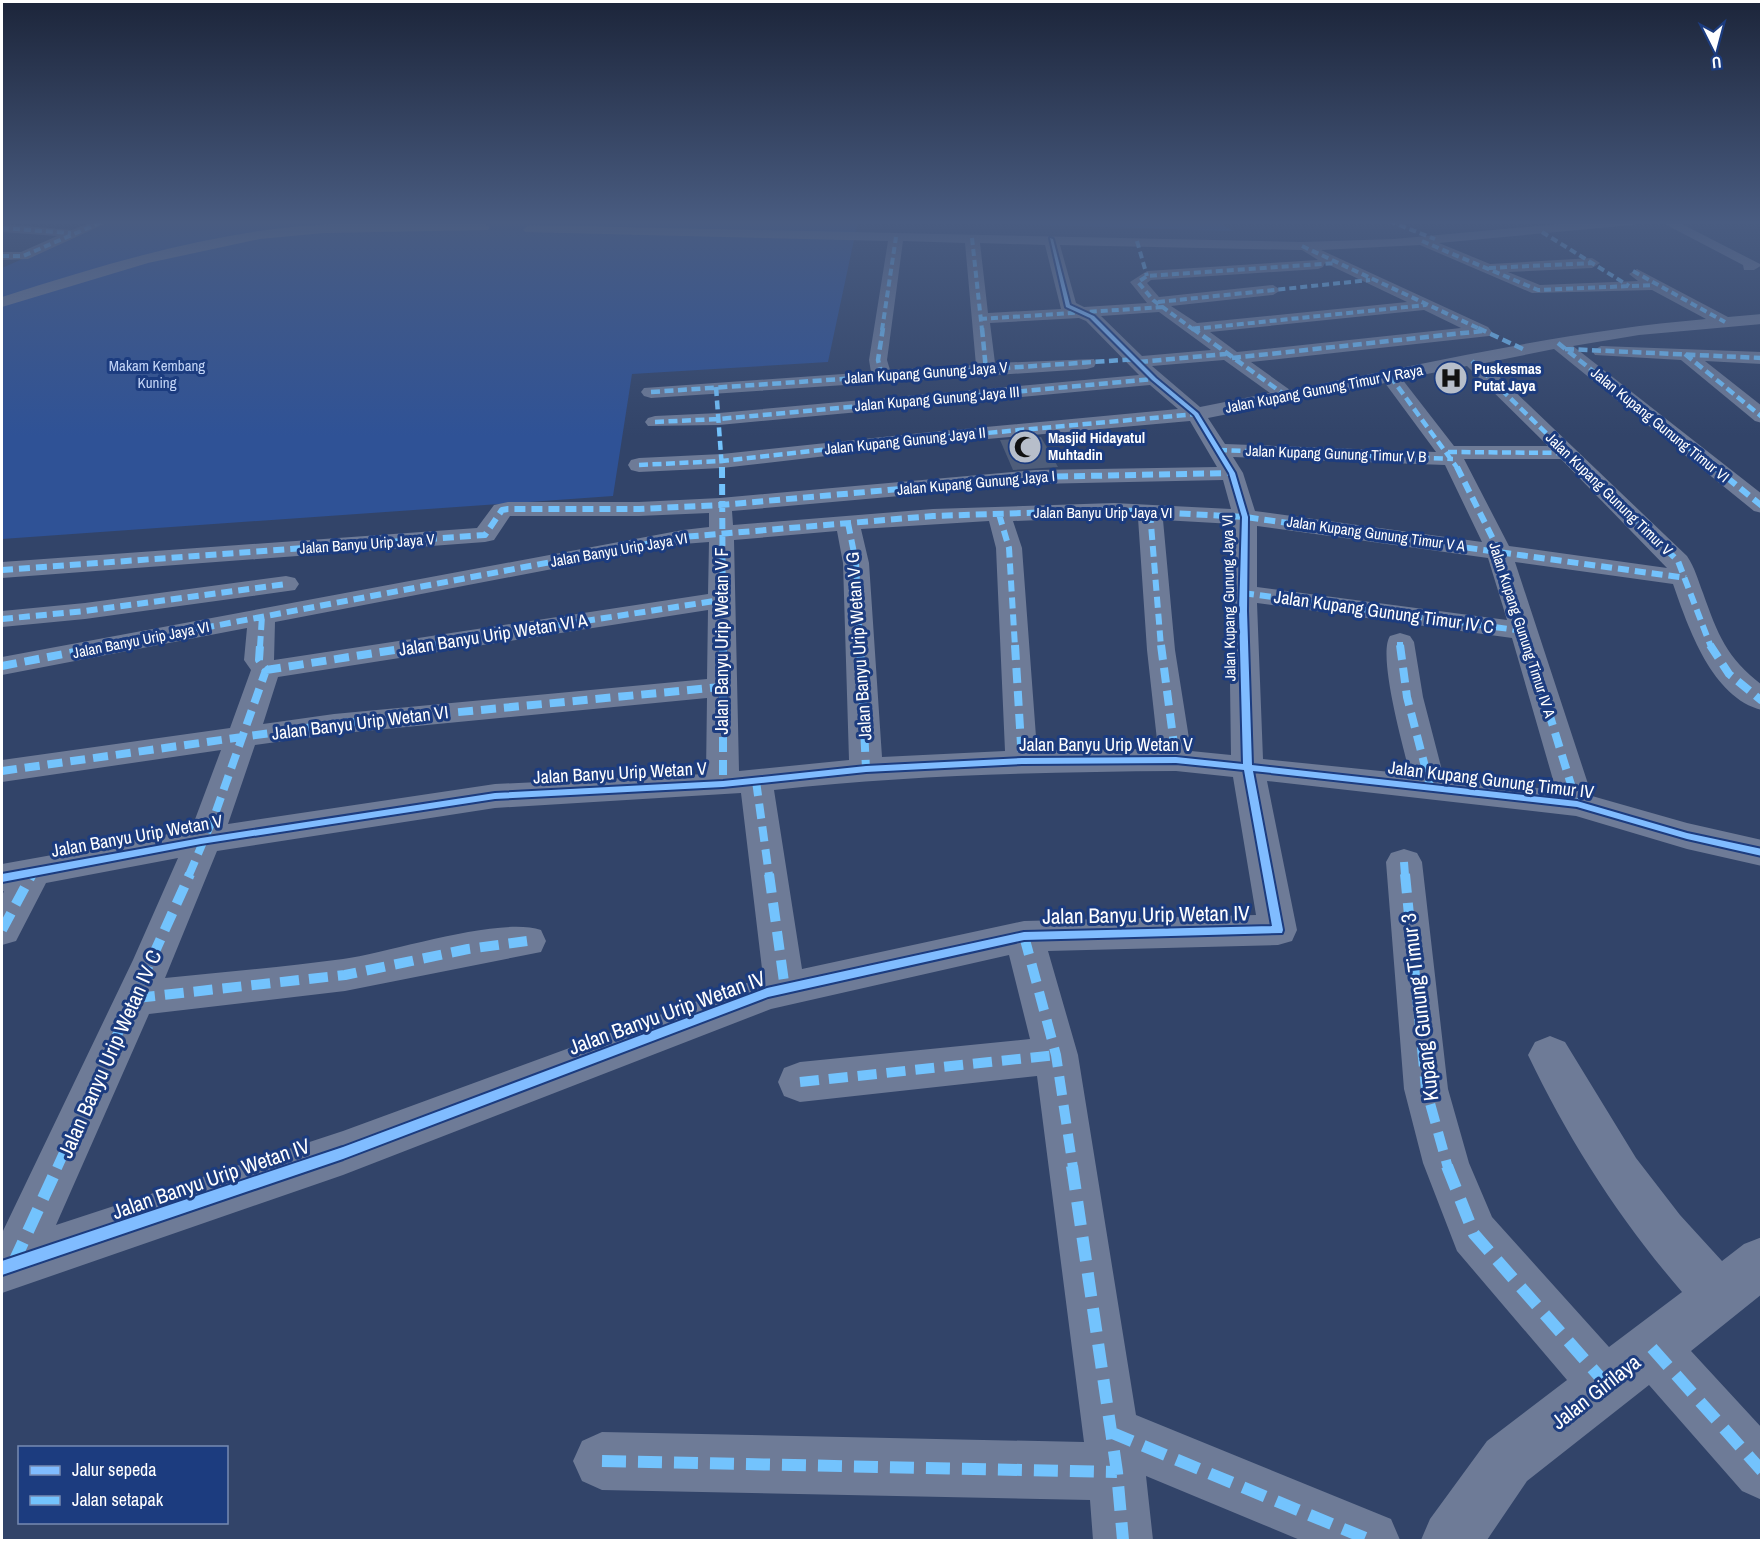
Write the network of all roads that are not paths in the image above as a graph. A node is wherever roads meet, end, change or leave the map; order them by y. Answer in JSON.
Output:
{"nodes":[{"id":1,"x":32,"y":293,"type":"edge"},
{"id":2,"x":888,"y":293,"type":"edge"},
{"id":3,"x":977,"y":293,"type":"edge"},
{"id":4,"x":1065,"y":293,"type":"edge"},
{"id":5,"x":1148,"y":293,"type":"edge"},
{"id":6,"x":1258,"y":293,"type":"edge"},
{"id":7,"x":1400,"y":293,"type":"edge"},
{"id":8,"x":1671,"y":293,"type":"edge"},
{"id":9,"x":2,"y":302,"type":"edge"},
{"id":10,"x":1160,"y":304,"type":"junction"},
{"id":11,"x":1426,"y":305,"type":"junction"},
{"id":12,"x":1084,"y":312,"type":"junction"},
{"id":13,"x":980,"y":319,"type":"junction"},
{"id":14,"x":1761,"y":319,"type":"edge"},
{"id":15,"x":1731,"y":322,"type":"junction"},
{"id":16,"x":1193,"y":329,"type":"junction"},
{"id":17,"x":1482,"y":332,"type":"junction"},
{"id":18,"x":1761,"y":339,"type":"edge"},
{"id":19,"x":1562,"y":346,"type":"junction"},
{"id":20,"x":1526,"y":350,"type":"junction"},
{"id":21,"x":1684,"y":354,"type":"junction"},
{"id":22,"x":1229,"y":356,"type":"junction"},
{"id":23,"x":1761,"y":358,"type":"edge"},
{"id":24,"x":1138,"y":361,"type":"junction"},
{"id":25,"x":1472,"y":361,"type":"junction"},
{"id":26,"x":986,"y":370,"type":"junction"},
{"id":27,"x":882,"y":376,"type":"junction"},
{"id":28,"x":1390,"y":376,"type":"junction"},
{"id":29,"x":1154,"y":379,"type":"junction"},
{"id":30,"x":716,"y":387,"type":"junction"},
{"id":31,"x":651,"y":392,"type":"dead end"},
{"id":32,"x":1285,"y":395,"type":"junction"},
{"id":33,"x":1196,"y":414,"type":"junction"},
{"id":34,"x":1761,"y":417,"type":"edge"},
{"id":35,"x":719,"y":419,"type":"junction"},
{"id":36,"x":655,"y":422,"type":"dead end"},
{"id":37,"x":1218,"y":450,"type":"junction"},
{"id":38,"x":1567,"y":453,"type":"junction"},
{"id":39,"x":1451,"y":455,"type":"junction"},
{"id":40,"x":722,"y":461,"type":"junction"},
{"id":41,"x":639,"y":465,"type":"dead end"},
{"id":42,"x":1232,"y":473,"type":"junction"},
{"id":43,"x":720,"y":505,"type":"junction"},
{"id":44,"x":1761,"y":506,"type":"edge"},
{"id":45,"x":1150,"y":512,"type":"junction"},
{"id":46,"x":999,"y":514,"type":"junction"},
{"id":47,"x":1245,"y":517,"type":"junction"},
{"id":48,"x":848,"y":523,"type":"junction"},
{"id":49,"x":723,"y":534,"type":"junction"},
{"id":50,"x":1499,"y":550,"type":"junction"},
{"id":51,"x":2,"y":570,"type":"edge"},
{"id":52,"x":1686,"y":578,"type":"junction"},
{"id":53,"x":286,"y":584,"type":"dead end"},
{"id":54,"x":1244,"y":593,"type":"junction"},
{"id":55,"x":721,"y":600,"type":"junction"},
{"id":56,"x":262,"y":616,"type":"junction"},
{"id":57,"x":2,"y":619,"type":"edge"},
{"id":58,"x":1524,"y":631,"type":"junction"},
{"id":59,"x":1400,"y":642,"type":"dead end"},
{"id":60,"x":2,"y":666,"type":"edge"},
{"id":61,"x":266,"y":670,"type":"junction"},
{"id":62,"x":721,"y":687,"type":"junction"},
{"id":63,"x":1761,"y":701,"type":"edge"},
{"id":64,"x":242,"y":738,"type":"junction"},
{"id":65,"x":1176,"y":760,"type":"junction"},
{"id":66,"x":1022,"y":761,"type":"junction"},
{"id":67,"x":1247,"y":765,"type":"junction"},
{"id":68,"x":866,"y":769,"type":"junction"},
{"id":69,"x":2,"y":771,"type":"edge"},
{"id":70,"x":739,"y":782,"type":"junction"},
{"id":71,"x":1430,"y":786,"type":"junction"},
{"id":72,"x":1577,"y":804,"type":"junction"},
{"id":73,"x":201,"y":841,"type":"junction"},
{"id":74,"x":1761,"y":853,"type":"edge"},
{"id":75,"x":1404,"y":862,"type":"dead end"},
{"id":76,"x":18,"y":875,"type":"edge"},
{"id":77,"x":2,"y":930,"type":"edge"},
{"id":78,"x":1024,"y":936,"type":"junction"},
{"id":79,"x":527,"y":941,"type":"dead end"},
{"id":80,"x":785,"y":989,"type":"junction"},
{"id":81,"x":136,"y":998,"type":"junction"},
{"id":82,"x":1056,"y":1055,"type":"junction"},
{"id":83,"x":1550,"y":1055,"type":"dead end"},
{"id":84,"x":800,"y":1082,"type":"dead end"},
{"id":85,"x":1761,"y":1262,"type":"edge"},
{"id":86,"x":7,"y":1266,"type":"edge"},
{"id":87,"x":1719,"y":1296,"type":"junction"},
{"id":88,"x":1652,"y":1348,"type":"junction"},
{"id":89,"x":1606,"y":1384,"type":"junction"},
{"id":90,"x":1113,"y":1452,"type":"junction"},
{"id":91,"x":602,"y":1461,"type":"dead end"},
{"id":92,"x":1761,"y":1471,"type":"edge"},
{"id":93,"x":1123,"y":1540,"type":"edge"},
{"id":94,"x":1370,"y":1540,"type":"edge"},
{"id":95,"x":1451,"y":1540,"type":"edge"}],
"edges":[{"from":1,"to":9,"type":"street"},
{"from":2,"to":27,"type":"street"},
{"from":3,"to":13,"type":"street"},
{"from":4,"to":12,"type":"street","name":"Jalan Kupang Gunung Jaya VI"},
{"from":5,"to":10,"type":"street"},
{"from":6,"to":10,"type":"street"},
{"from":7,"to":11,"type":"street"},
{"from":8,"to":15,"type":"street"},
{"from":10,"to":12,"type":"street"},
{"from":10,"to":16,"type":"street"},
{"from":11,"to":16,"type":"street"},
{"from":11,"to":17,"type":"street"},
{"from":12,"to":13,"type":"street"},
{"from":12,"to":24,"type":"street","name":"Jalan Kupang Gunung Jaya VI"},
{"from":13,"to":26,"type":"street"},
{"from":14,"to":15,"type":"street","name":"Jalan Kupang Gunung Timur V Raya"},
{"from":15,"to":18,"type":"street"},
{"from":15,"to":19,"type":"street","name":"Jalan Kupang Gunung Timur V Raya"},
{"from":16,"to":22,"type":"street"},
{"from":17,"to":20,"type":"street"},
{"from":17,"to":22,"type":"street","name":"Jalan Kupang Gunung Jaya V"},
{"from":19,"to":20,"type":"street","name":"Jalan Kupang Gunung Timur V Raya"},
{"from":19,"to":21,"type":"street"},
{"from":19,"to":44,"type":"street","name":"Jalan Kupang Gunung Timur VI"},
{"from":20,"to":25,"type":"street","name":"Jalan Kupang Gunung Timur V Raya"},
{"from":21,"to":23,"type":"street"},
{"from":21,"to":34,"type":"street"},
{"from":22,"to":24,"type":"street","name":"Jalan Kupang Gunung Jaya V"},
{"from":22,"to":32,"type":"street"},
{"from":24,"to":26,"type":"street","name":"Jalan Kupang Gunung Jaya V"},
{"from":24,"to":29,"type":"street","name":"Jalan Kupang Gunung Jaya VI"},
{"from":25,"to":28,"type":"street","name":"Jalan Kupang Gunung Timur V Raya"},
{"from":25,"to":38,"type":"street","name":"Jalan Kupang Gunung Timur V"},
{"from":26,"to":27,"type":"street","name":"Jalan Kupang Gunung Jaya V"},
{"from":27,"to":30,"type":"street","name":"Jalan Kupang Gunung Jaya V"},
{"from":28,"to":32,"type":"street","name":"Jalan Kupang Gunung Timur V Raya"},
{"from":28,"to":39,"type":"street","name":"Jalan Kupang Gunung Timur IV A"},
{"from":29,"to":33,"type":"street","name":"Jalan Kupang Gunung Jaya VI"},
{"from":29,"to":35,"type":"street","name":"Jalan Kupang Gunung Jaya III"},
{"from":30,"to":31,"type":"street","name":"Jalan Kupang Gunung Jaya V"},
{"from":30,"to":35,"type":"street","name":"Jalan Banyu Urip Wetan V F"},
{"from":32,"to":33,"type":"street","name":"Jalan Kupang Gunung Timur V Raya"},
{"from":33,"to":37,"type":"street","name":"Jalan Kupang Gunung Jaya VI"},
{"from":33,"to":40,"type":"street","name":"Jalan Kupang Gunung Jaya II"},
{"from":35,"to":36,"type":"street","name":"Jalan Kupang Gunung Jaya III"},
{"from":35,"to":40,"type":"street","name":"Jalan Banyu Urip Wetan V F"},
{"from":37,"to":39,"type":"street","name":"Jalan Kupang Gunung Timur V B"},
{"from":37,"to":42,"type":"street","name":"Jalan Kupang Gunung Jaya VI"},
{"from":38,"to":39,"type":"street","name":"Jalan Kupang Gunung Timur V B"},
{"from":38,"to":52,"type":"street","name":"Jalan Kupang Gunung Timur V"},
{"from":39,"to":50,"type":"street","name":"Jalan Kupang Gunung Timur IV A"},
{"from":40,"to":41,"type":"street","name":"Jalan Kupang Gunung Jaya II"},
{"from":40,"to":43,"type":"street","name":"Jalan Banyu Urip Wetan V F"},
{"from":42,"to":43,"type":"street","name":"Jalan Kupang Gunung Jaya I"},
{"from":42,"to":47,"type":"street","name":"Jalan Kupang Gunung Jaya VI"},
{"from":43,"to":49,"type":"street","name":"Jalan Banyu Urip Wetan V F"},
{"from":43,"to":51,"type":"street","name":"Jalan Banyu Urip Jaya V"},
{"from":45,"to":46,"type":"street","name":"Jalan Banyu Urip Jaya VI"},
{"from":45,"to":47,"type":"street","name":"Jalan Banyu Urip Jaya VI"},
{"from":45,"to":65,"type":"street"},
{"from":46,"to":48,"type":"street","name":"Jalan Banyu Urip Jaya VI"},
{"from":46,"to":66,"type":"street"},
{"from":47,"to":50,"type":"street","name":"Jalan Kupang Gunung Timur V A"},
{"from":47,"to":54,"type":"street","name":"Jalan Kupang Gunung Jaya VI"},
{"from":48,"to":49,"type":"street","name":"Jalan Banyu Urip Jaya VI"},
{"from":48,"to":68,"type":"street","name":"Jalan Banyu Urip Wetan V G"},
{"from":49,"to":55,"type":"street","name":"Jalan Banyu Urip Wetan V F"},
{"from":49,"to":56,"type":"street","name":"Jalan Banyu Urip Jaya VI"},
{"from":50,"to":52,"type":"street","name":"Jalan Kupang Gunung Timur V A"},
{"from":50,"to":58,"type":"street","name":"Jalan Kupang Gunung Timur IV A"},
{"from":52,"to":63,"type":"street","name":"Jalan Kupang Gunung Timur V"},
{"from":53,"to":57,"type":"street","name":"Jalan Banyu Urip Jaya VI"},
{"from":54,"to":58,"type":"street","name":"Jalan Kupang Gunung Timur IV C"},
{"from":54,"to":67,"type":"street","name":"Jalan Kupang Gunung Jaya VI"},
{"from":55,"to":61,"type":"street","name":"Jalan Banyu Urip Wetan VI A"},
{"from":55,"to":62,"type":"street","name":"Jalan Banyu Urip Wetan V F"},
{"from":56,"to":60,"type":"street","name":"Jalan Banyu Urip Jaya VI"},
{"from":56,"to":61,"type":"street"},
{"from":58,"to":72,"type":"street","name":"Jalan Kupang Gunung Timur IV A"},
{"from":59,"to":71,"type":"street"},
{"from":61,"to":64,"type":"street","name":"Jalan Banyu Urip Wetan IV C"},
{"from":62,"to":64,"type":"street","name":"Jalan Banyu Urip Wetan VI"},
{"from":62,"to":70,"type":"street","name":"Jalan Banyu Urip Wetan V F"},
{"from":64,"to":69,"type":"street","name":"Jalan Banyu Urip Wetan VI"},
{"from":64,"to":73,"type":"street","name":"Jalan Banyu Urip Wetan IV C"},
{"from":65,"to":66,"type":"street","name":"Jalan Banyu Urip Wetan V"},
{"from":65,"to":67,"type":"street","name":"Jalan Banyu Urip Wetan V"},
{"from":66,"to":68,"type":"street","name":"Jalan Banyu Urip Wetan V"},
{"from":67,"to":71,"type":"street","name":"Jalan Kupang Gunung Timur IV"},
{"from":67,"to":78,"type":"street","name":"Jalan Banyu Urip Wetan IV"},
{"from":68,"to":70,"type":"street","name":"Jalan Banyu Urip Wetan V"},
{"from":70,"to":73,"type":"street","name":"Jalan Banyu Urip Wetan V"},
{"from":70,"to":80,"type":"street","name":"Jalan Banyu Urip Wetan V F"},
{"from":71,"to":72,"type":"street","name":"Jalan Kupang Gunung Timur IV"},
{"from":72,"to":74,"type":"street","name":"Jalan Kupang Gunung Timur IV"},
{"from":73,"to":76,"type":"street","name":"Jalan Banyu Urip Wetan V"},
{"from":73,"to":81,"type":"street","name":"Jalan Banyu Urip Wetan IV C"},
{"from":75,"to":89,"type":"street","name":"Kupang Gunung Timur 3"},
{"from":76,"to":77,"type":"street"},
{"from":78,"to":80,"type":"street","name":"Jalan Banyu Urip Wetan IV"},
{"from":78,"to":82,"type":"street"},
{"from":79,"to":81,"type":"street"},
{"from":80,"to":86,"type":"street","name":"Jalan Banyu Urip Wetan IV"},
{"from":81,"to":86,"type":"street","name":"Jalan Banyu Urip Wetan IV C"},
{"from":82,"to":84,"type":"street"},
{"from":82,"to":90,"type":"street"},
{"from":83,"to":87,"type":"street"},
{"from":85,"to":87,"type":"street","name":"Jalan Girilaya"},
{"from":87,"to":88,"type":"street","name":"Jalan Girilaya"},
{"from":88,"to":89,"type":"street","name":"Jalan Girilaya"},
{"from":88,"to":92,"type":"street"},
{"from":89,"to":95,"type":"street","name":"Jalan Girilaya"},
{"from":90,"to":91,"type":"street"},
{"from":90,"to":93,"type":"street"},
{"from":90,"to":94,"type":"street"}]}
